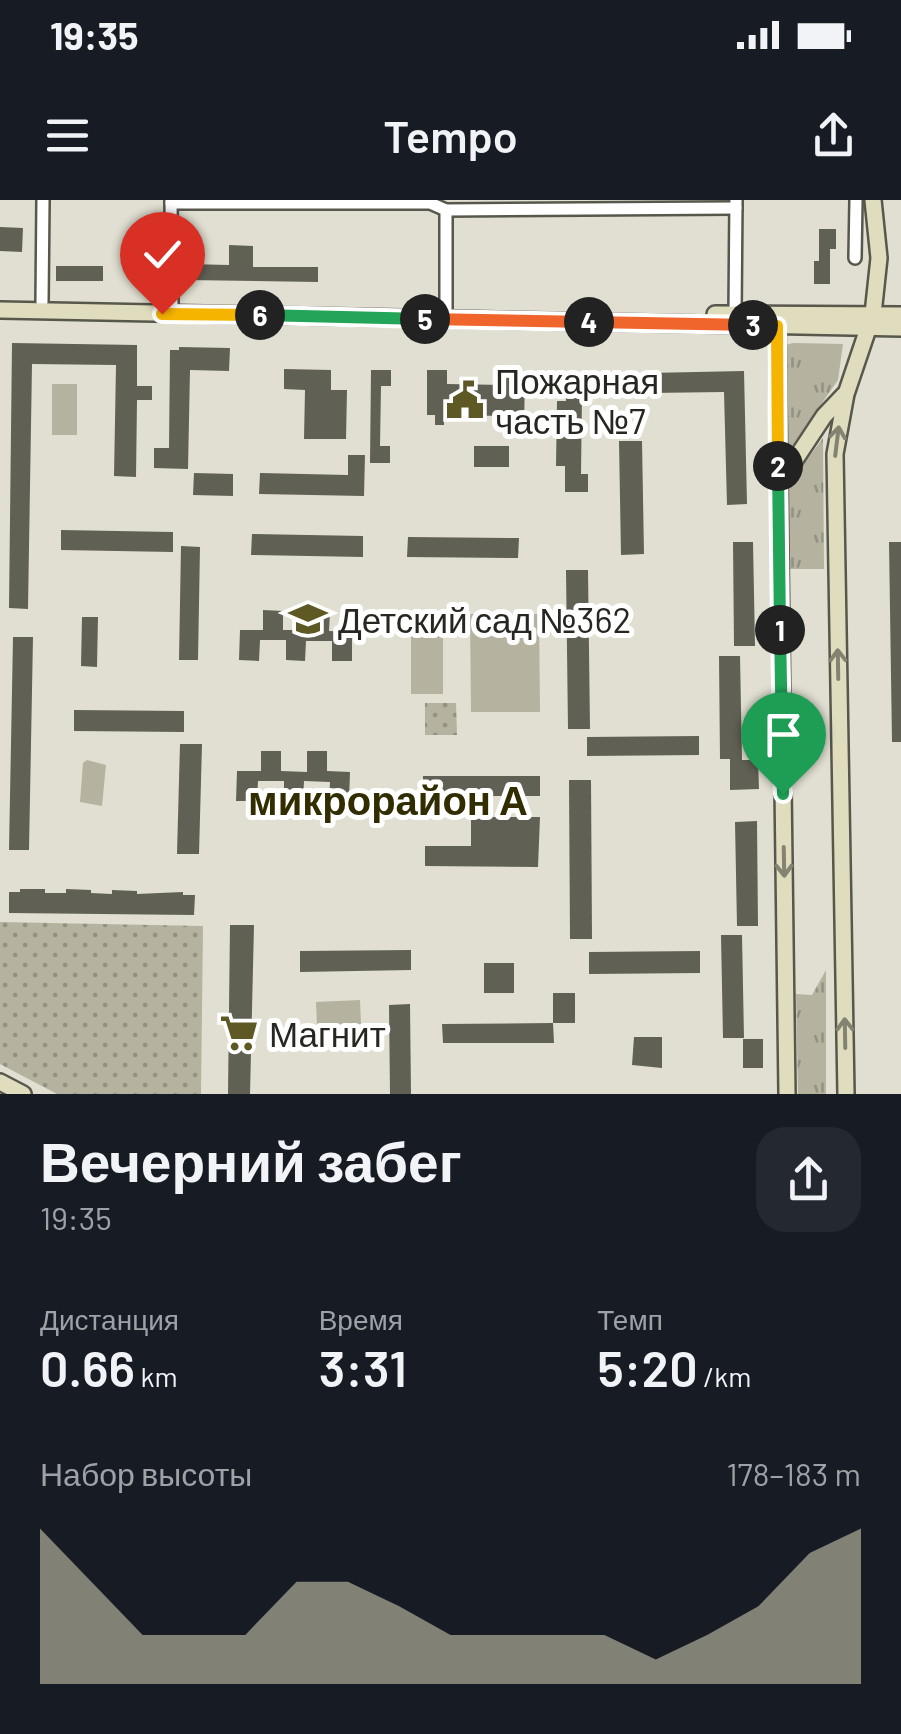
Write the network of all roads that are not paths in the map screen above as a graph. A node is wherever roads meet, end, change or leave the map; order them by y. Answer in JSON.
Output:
{"nodes":[{"id":1,"x":43,"y":200,"type":"edge"},
{"id":2,"x":856,"y":200,"type":"edge"},
{"id":3,"x":873,"y":200,"type":"edge"},
{"id":4,"x":170,"y":201,"type":"edge"},
{"id":5,"x":387,"y":201,"type":"edge"},
{"id":6,"x":519,"y":204,"type":"edge"},
{"id":7,"x":736,"y":204,"type":"edge"},
{"id":8,"x":446,"y":210,"type":"junction"},
{"id":9,"x":854,"y":258,"type":"dead end"},
{"id":10,"x":0,"y":301,"type":"edge"},
{"id":11,"x":42,"y":302,"type":"junction"},
{"id":12,"x":172,"y":309,"type":"junction"},
{"id":13,"x":0,"y":310,"type":"edge"},
{"id":14,"x":735,"y":314,"type":"junction"},
{"id":15,"x":446,"y":315,"type":"junction"},
{"id":16,"x":901,"y":315,"type":"edge"},
{"id":17,"x":871,"y":320,"type":"junction"},
{"id":18,"x":777,"y":326,"type":"junction"},
{"id":19,"x":901,"y":328,"type":"edge"},
{"id":20,"x":846,"y":394,"type":"junction"},
{"id":21,"x":779,"y":484,"type":"junction"},
{"id":22,"x":0,"y":1082,"type":"edge"},
{"id":23,"x":23,"y":1094,"type":"edge"},
{"id":24,"x":787,"y":1094,"type":"edge"},
{"id":25,"x":846,"y":1094,"type":"edge"}],
"edges":[{"from":1,"to":11,"type":"street"},
{"from":2,"to":9,"type":"street"},
{"from":3,"to":17,"type":"main road"},
{"from":4,"to":5,"type":"street"},
{"from":4,"to":12,"type":"street"},
{"from":5,"to":8,"type":"street"},
{"from":6,"to":7,"type":"street"},
{"from":6,"to":8,"type":"street"},
{"from":7,"to":14,"type":"street"},
{"from":8,"to":15,"type":"street"},
{"from":10,"to":11,"type":"main road"},
{"from":11,"to":12,"type":"main road"},
{"from":12,"to":13,"type":"main road"},
{"from":12,"to":15,"type":"main road"},
{"from":14,"to":15,"type":"main road"},
{"from":14,"to":17,"type":"main road"},
{"from":15,"to":18,"type":"main road"},
{"from":16,"to":17,"type":"main road"},
{"from":17,"to":18,"type":"main road"},
{"from":17,"to":19,"type":"main road"},
{"from":17,"to":20,"type":"main road"},
{"from":18,"to":21,"type":"main road"},
{"from":20,"to":21,"type":"main road"},
{"from":25,"to":20,"type":"main road","one_way":true},
{"from":21,"to":24,"type":"main road","one_way":true},
{"from":22,"to":23,"type":"main road"}]}
